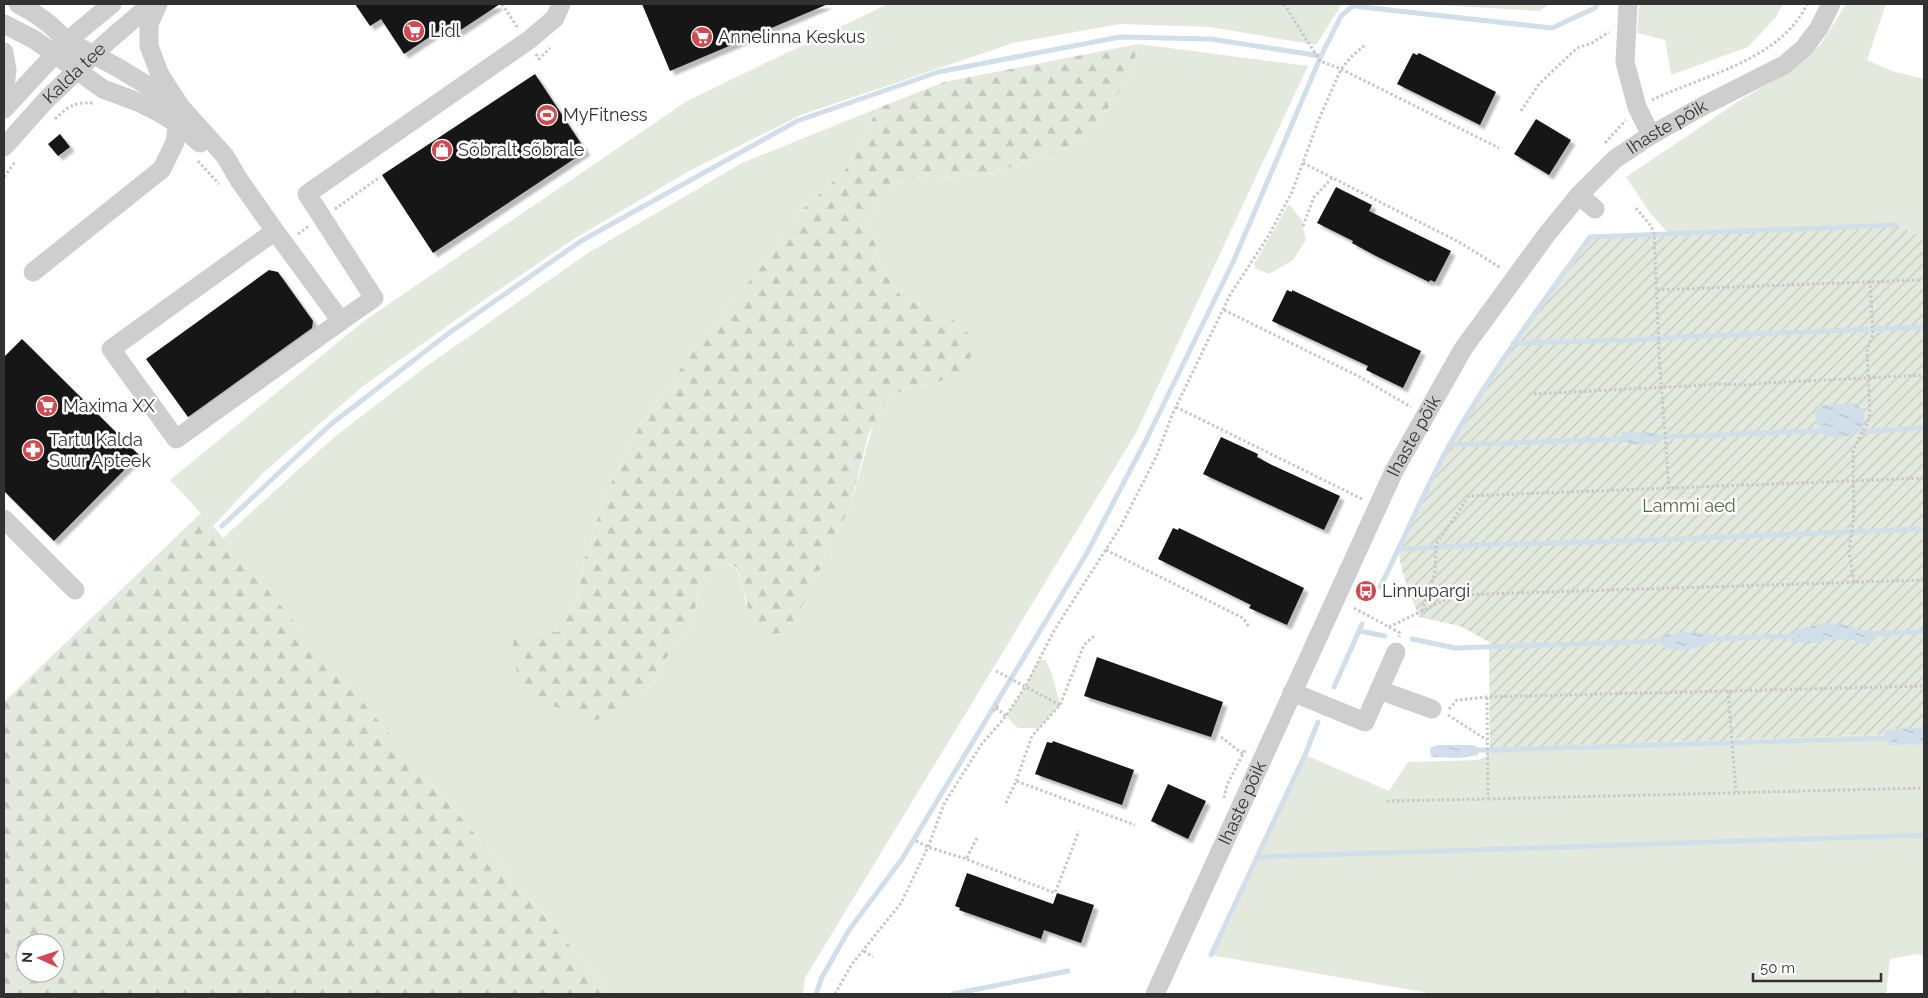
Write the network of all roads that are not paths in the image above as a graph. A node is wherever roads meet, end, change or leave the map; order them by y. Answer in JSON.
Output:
{"nodes":[{"id":1,"x":18,"y":4,"type":"edge"},
{"id":2,"x":112,"y":4,"type":"edge"},
{"id":3,"x":151,"y":4,"type":"edge"},
{"id":4,"x":158,"y":4,"type":"edge"},
{"id":5,"x":561,"y":4,"type":"edge"},
{"id":6,"x":1831,"y":4,"type":"edge"},
{"id":7,"x":1628,"y":5,"type":"edge"},
{"id":8,"x":4,"y":24,"type":"edge"},
{"id":9,"x":61,"y":48,"type":"junction"},
{"id":10,"x":4,"y":52,"type":"edge"},
{"id":11,"x":93,"y":54,"type":"junction"},
{"id":12,"x":77,"y":70,"type":"junction"},
{"id":13,"x":4,"y":95,"type":"edge"},
{"id":14,"x":180,"y":106,"type":"junction"},
{"id":15,"x":4,"y":109,"type":"edge"},
{"id":16,"x":177,"y":134,"type":"junction"},
{"id":17,"x":1651,"y":135,"type":"junction"},
{"id":18,"x":4,"y":147,"type":"edge"},
{"id":19,"x":231,"y":185,"type":"junction"},
{"id":20,"x":1579,"y":195,"type":"junction"},
{"id":21,"x":1595,"y":210,"type":"dead end"},
{"id":22,"x":274,"y":231,"type":"junction"},
{"id":23,"x":33,"y":272,"type":"dead end"},
{"id":24,"x":341,"y":321,"type":"junction"},
{"id":25,"x":4,"y":518,"type":"edge"},
{"id":26,"x":75,"y":590,"type":"dead end"},
{"id":27,"x":1396,"y":652,"type":"road end"},
{"id":28,"x":1379,"y":690,"type":"junction"},
{"id":29,"x":1292,"y":692,"type":"junction"},
{"id":30,"x":1432,"y":709,"type":"dead end"},
{"id":31,"x":1155,"y":994,"type":"edge"}],
"edges":[{"from":1,"to":9,"type":"street"},
{"from":2,"to":9,"type":"street","name":"Kalda tee"},
{"from":3,"to":11,"type":"street","name":"Kalda tee"},
{"from":4,"to":14,"type":"street"},
{"from":5,"to":24,"type":"street"},
{"from":6,"to":17,"type":"street","name":"Ihaste põik"},
{"from":7,"to":17,"type":"street"},
{"from":8,"to":9,"type":"street"},
{"from":9,"to":11,"type":"street"},
{"from":9,"to":12,"type":"street"},
{"from":9,"to":15,"type":"street","name":"Kalda tee"},
{"from":10,"to":13,"type":"street"},
{"from":11,"to":12,"type":"street","name":"Kalda tee"},
{"from":11,"to":14,"type":"street"},
{"from":12,"to":16,"type":"street"},
{"from":12,"to":18,"type":"street","name":"Kalda tee"},
{"from":14,"to":16,"type":"street"},
{"from":14,"to":19,"type":"street"},
{"from":16,"to":19,"type":"street"},
{"from":16,"to":23,"type":"street"},
{"from":17,"to":20,"type":"street","name":"Ihaste põik"},
{"from":19,"to":22,"type":"street"},
{"from":20,"to":21,"type":"street"},
{"from":20,"to":29,"type":"street","name":"Ihaste põik"},
{"from":22,"to":24,"type":"street"},
{"from":22,"to":24,"type":"street"},
{"from":25,"to":26,"type":"street"},
{"from":27,"to":28,"type":"street"},
{"from":28,"to":29,"type":"street"},
{"from":28,"to":30,"type":"street"},
{"from":29,"to":31,"type":"street","name":"Ihaste põik"}]}
